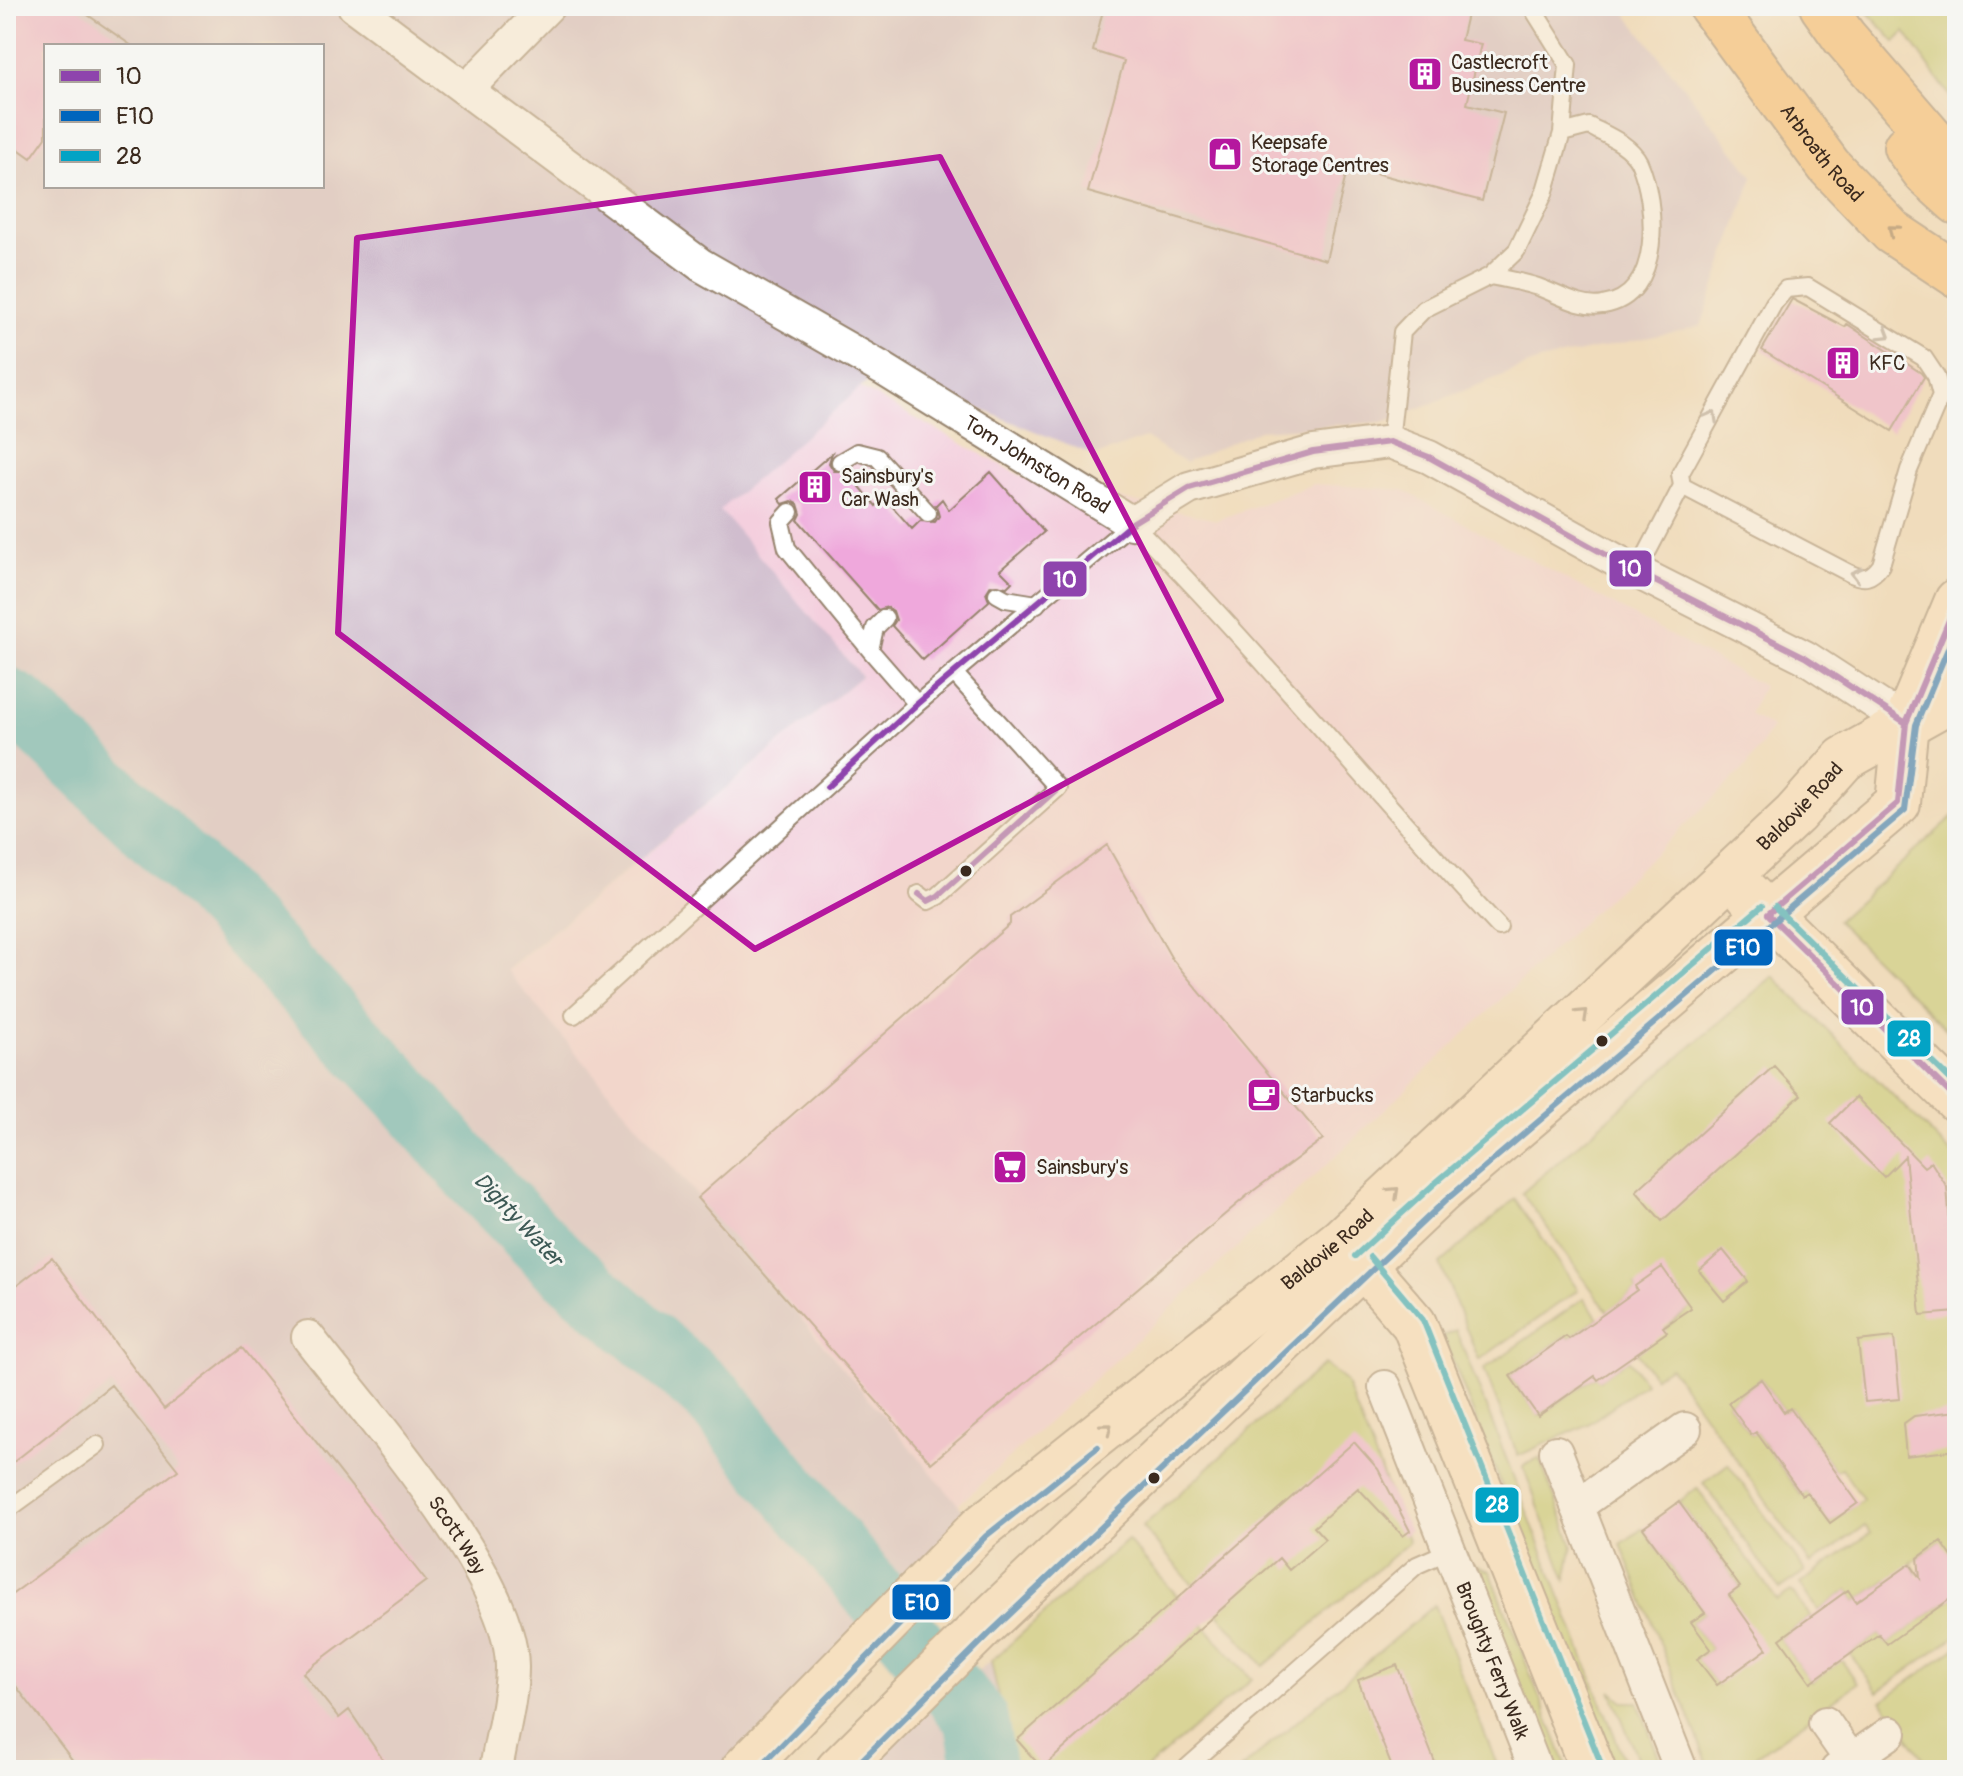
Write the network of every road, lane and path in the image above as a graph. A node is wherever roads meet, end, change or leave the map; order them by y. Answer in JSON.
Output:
{"nodes":[{"id":1,"x":354,"y":6,"type":"edge"},
{"id":2,"x":548,"y":6,"type":"edge"},
{"id":3,"x":1531,"y":6,"type":"edge"},
{"id":4,"x":1711,"y":6,"type":"edge"},
{"id":5,"x":1833,"y":22,"type":"edge"},
{"id":6,"x":467,"y":89,"type":"junction"},
{"id":7,"x":1562,"y":133,"type":"junction"},
{"id":8,"x":1957,"y":163,"type":"edge"},
{"id":9,"x":1957,"y":202,"type":"edge"},
{"id":10,"x":1957,"y":275,"type":"edge"},
{"id":11,"x":1490,"y":276,"type":"junction"},
{"id":12,"x":1390,"y":442,"type":"junction"},
{"id":13,"x":840,"y":462,"type":"dead end"},
{"id":14,"x":1682,"y":486,"type":"junction"},
{"id":15,"x":790,"y":512,"type":"dead end"},
{"id":16,"x":928,"y":513,"type":"dead end"},
{"id":17,"x":1132,"y":523,"type":"junction"},
{"id":18,"x":1637,"y":572,"type":"junction"},
{"id":19,"x":997,"y":594,"type":"dead end"},
{"id":20,"x":1957,"y":601,"type":"edge"},
{"id":21,"x":1037,"y":604,"type":"junction"},
{"id":22,"x":885,"y":618,"type":"dead end"},
{"id":23,"x":870,"y":650,"type":"junction"},
{"id":24,"x":955,"y":674,"type":"junction"},
{"id":25,"x":1957,"y":696,"type":"edge"},
{"id":26,"x":917,"y":704,"type":"junction"},
{"id":27,"x":1906,"y":723,"type":"junction"},
{"id":28,"x":1730,"y":875,"type":"junction"},
{"id":29,"x":919,"y":894,"type":"dead end"},
{"id":30,"x":1768,"y":914,"type":"junction"},
{"id":31,"x":1499,"y":927,"type":"dead end"},
{"id":32,"x":574,"y":1015,"type":"dead end"},
{"id":33,"x":1957,"y":1100,"type":"edge"},
{"id":34,"x":1352,"y":1252,"type":"junction"},
{"id":35,"x":308,"y":1337,"type":"dead end"},
{"id":36,"x":1385,"y":1387,"type":"dead end"},
{"id":37,"x":1685,"y":1429,"type":"dead end"},
{"id":38,"x":97,"y":1445,"type":"dead end"},
{"id":39,"x":1556,"y":1452,"type":"dead end"},
{"id":40,"x":1577,"y":1506,"type":"junction"},
{"id":41,"x":6,"y":1511,"type":"edge"},
{"id":42,"x":1499,"y":1529,"type":"junction"},
{"id":43,"x":1451,"y":1550,"type":"junction"},
{"id":44,"x":1825,"y":1723,"type":"dead end"},
{"id":45,"x":1890,"y":1733,"type":"dead end"},
{"id":46,"x":1844,"y":1765,"type":"edge"},
{"id":47,"x":496,"y":1770,"type":"edge"},
{"id":48,"x":743,"y":1770,"type":"edge"},
{"id":49,"x":838,"y":1770,"type":"edge"},
{"id":50,"x":1184,"y":1770,"type":"edge"},
{"id":51,"x":1536,"y":1770,"type":"edge"},
{"id":52,"x":1593,"y":1770,"type":"edge"},
{"id":53,"x":1681,"y":1770,"type":"edge"}],
"edges":[{"from":1,"to":6,"type":"street","name":"Tom Johnston Road"},
{"from":2,"to":6,"type":"street"},
{"from":3,"to":7,"type":"lane"},
{"from":10,"to":4,"type":"main road","name":"Arbroath Road","one_way":true},
{"from":5,"to":8,"type":"main road"},
{"from":5,"to":9,"type":"main road"},
{"from":6,"to":17,"type":"street","name":"Tom Johnston Road"},
{"from":7,"to":11,"type":"lane"},
{"from":7,"to":11,"type":"lane"},
{"from":11,"to":12,"type":"lane"},
{"from":12,"to":17,"type":"street","name":"Tom Johnston Road"},
{"from":12,"to":18,"type":"street","name":"Tom Johnston Road"},
{"from":13,"to":16,"type":"lane"},
{"from":14,"to":14,"type":"lane","one_way":true},
{"from":14,"to":18,"type":"lane"},
{"from":15,"to":23,"type":"lane"},
{"from":17,"to":21,"type":"lane"},
{"from":17,"to":31,"type":"lane"},
{"from":18,"to":27,"type":"street","name":"Tom Johnston Road"},
{"from":19,"to":21,"type":"lane"},
{"from":20,"to":27,"type":"main road","name":"Baldovie Road"},
{"from":21,"to":24,"type":"lane"},
{"from":22,"to":23,"type":"lane"},
{"from":23,"to":26,"type":"lane"},
{"from":24,"to":26,"type":"lane"},
{"from":24,"to":29,"type":"lane"},
{"from":25,"to":27,"type":"main road","name":"Baldovie Road"},
{"from":26,"to":32,"type":"lane"},
{"from":27,"to":28,"type":"main road","name":"Baldovie Road"},
{"from":27,"to":30,"type":"main road","name":"Baldovie Road"},
{"from":28,"to":30,"type":"main road"},
{"from":34,"to":28,"type":"main road","name":"Baldovie Road","one_way":true},
{"from":30,"to":33,"type":"main road"},
{"from":30,"to":34,"type":"main road","name":"Baldovie Road"},
{"from":34,"to":42,"type":"main road"},
{"from":48,"to":34,"type":"main road","name":"Baldovie Road","one_way":true},
{"from":34,"to":49,"type":"main road","name":"Baldovie Road"},
{"from":35,"to":47,"type":"street","name":"Scott Way"},
{"from":36,"to":43,"type":"street","name":"Broughty Ferry Walk"},
{"from":37,"to":40,"type":"street"},
{"from":38,"to":41,"type":"lane"},
{"from":39,"to":40,"type":"street"},
{"from":40,"to":53,"type":"street"},
{"from":42,"to":43,"type":"street"},
{"from":42,"to":52,"type":"main road"},
{"from":43,"to":50,"type":"lane"},
{"from":43,"to":51,"type":"street","name":"Broughty Ferry Walk"},
{"from":44,"to":46,"type":"street"},
{"from":45,"to":46,"type":"street"}]}
